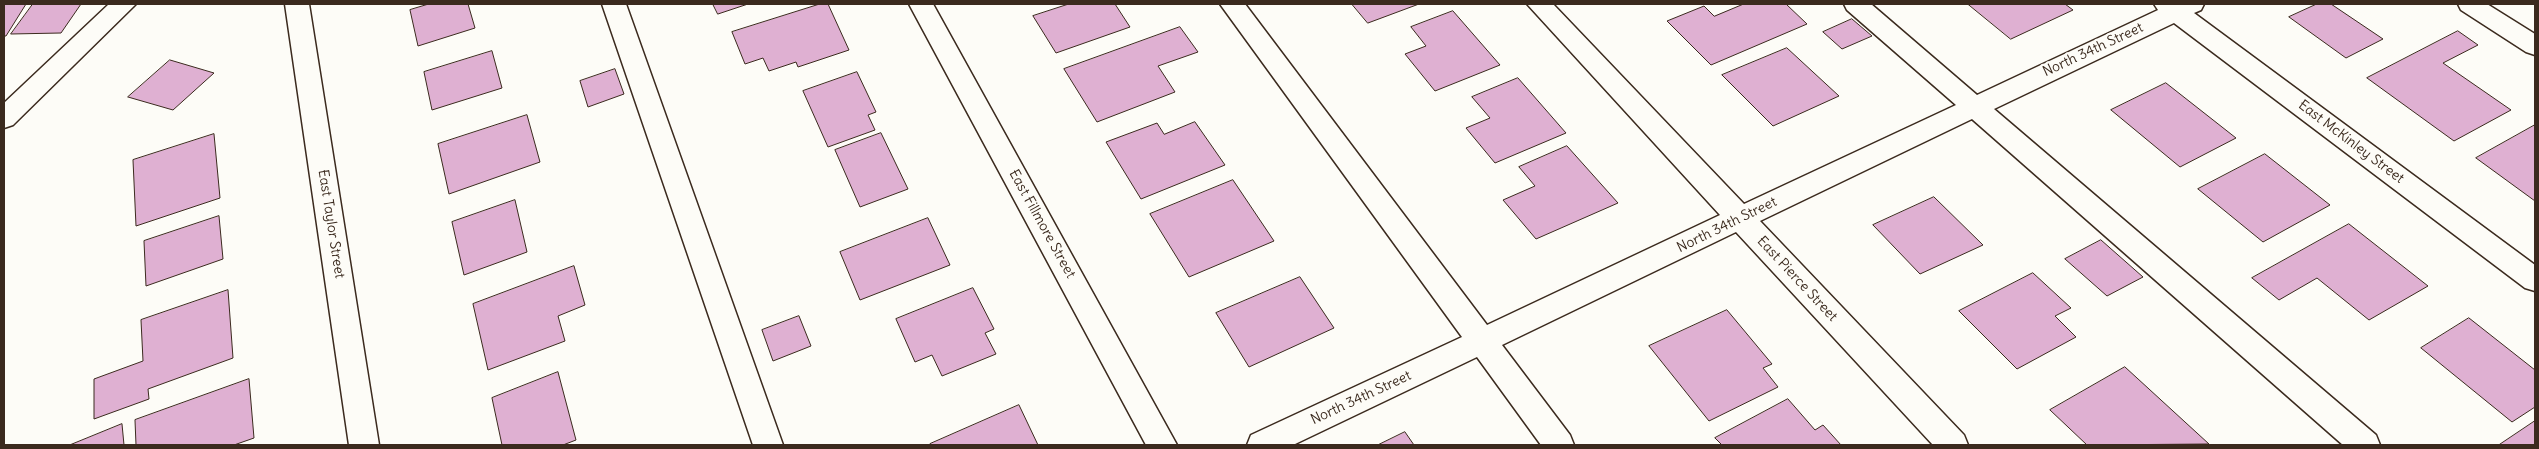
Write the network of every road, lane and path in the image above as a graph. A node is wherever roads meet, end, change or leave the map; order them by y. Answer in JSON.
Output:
{"nodes":[{"id":1,"x":124,"y":4,"type":"edge"},
{"id":2,"x":297,"y":4,"type":"edge"},
{"id":3,"x":614,"y":4,"type":"edge"},
{"id":4,"x":921,"y":4,"type":"edge"},
{"id":5,"x":1232,"y":4,"type":"edge"},
{"id":6,"x":1539,"y":4,"type":"edge"},
{"id":7,"x":1856,"y":4,"type":"edge"},
{"id":8,"x":2470,"y":4,"type":"edge"},
{"id":9,"x":2178,"y":6,"type":"edge"},
{"id":10,"x":2535,"y":46,"type":"edge"},
{"id":11,"x":1973,"y":107,"type":"junction"},
{"id":12,"x":4,"y":118,"type":"edge"},
{"id":13,"x":1740,"y":218,"type":"junction"},
{"id":14,"x":2535,"y":280,"type":"edge"},
{"id":15,"x":1481,"y":342,"type":"junction"},
{"id":16,"x":364,"y":445,"type":"edge"},
{"id":17,"x":768,"y":445,"type":"edge"},
{"id":18,"x":1162,"y":445,"type":"edge"},
{"id":19,"x":1262,"y":445,"type":"edge"},
{"id":20,"x":1559,"y":445,"type":"edge"},
{"id":21,"x":1953,"y":445,"type":"edge"},
{"id":22,"x":2364,"y":445,"type":"edge"}],
"edges":[{"from":1,"to":12,"type":"street"},
{"from":2,"to":16,"type":"street","name":"East Taylor Street"},
{"from":3,"to":17,"type":"street"},
{"from":4,"to":18,"type":"street","name":"East Fillmore Street"},
{"from":5,"to":15,"type":"street"},
{"from":6,"to":13,"type":"street","name":"East Pierce Street"},
{"from":7,"to":11,"type":"street"},
{"from":8,"to":10,"type":"street"},
{"from":9,"to":11,"type":"street","name":"North 34th Street"},
{"from":9,"to":14,"type":"street","name":"East McKinley Street"},
{"from":11,"to":13,"type":"street","name":"North 34th Street"},
{"from":11,"to":22,"type":"street"},
{"from":13,"to":15,"type":"street","name":"North 34th Street"},
{"from":13,"to":21,"type":"street","name":"East Pierce Street"},
{"from":15,"to":19,"type":"street","name":"North 34th Street"},
{"from":15,"to":20,"type":"street"}]}
